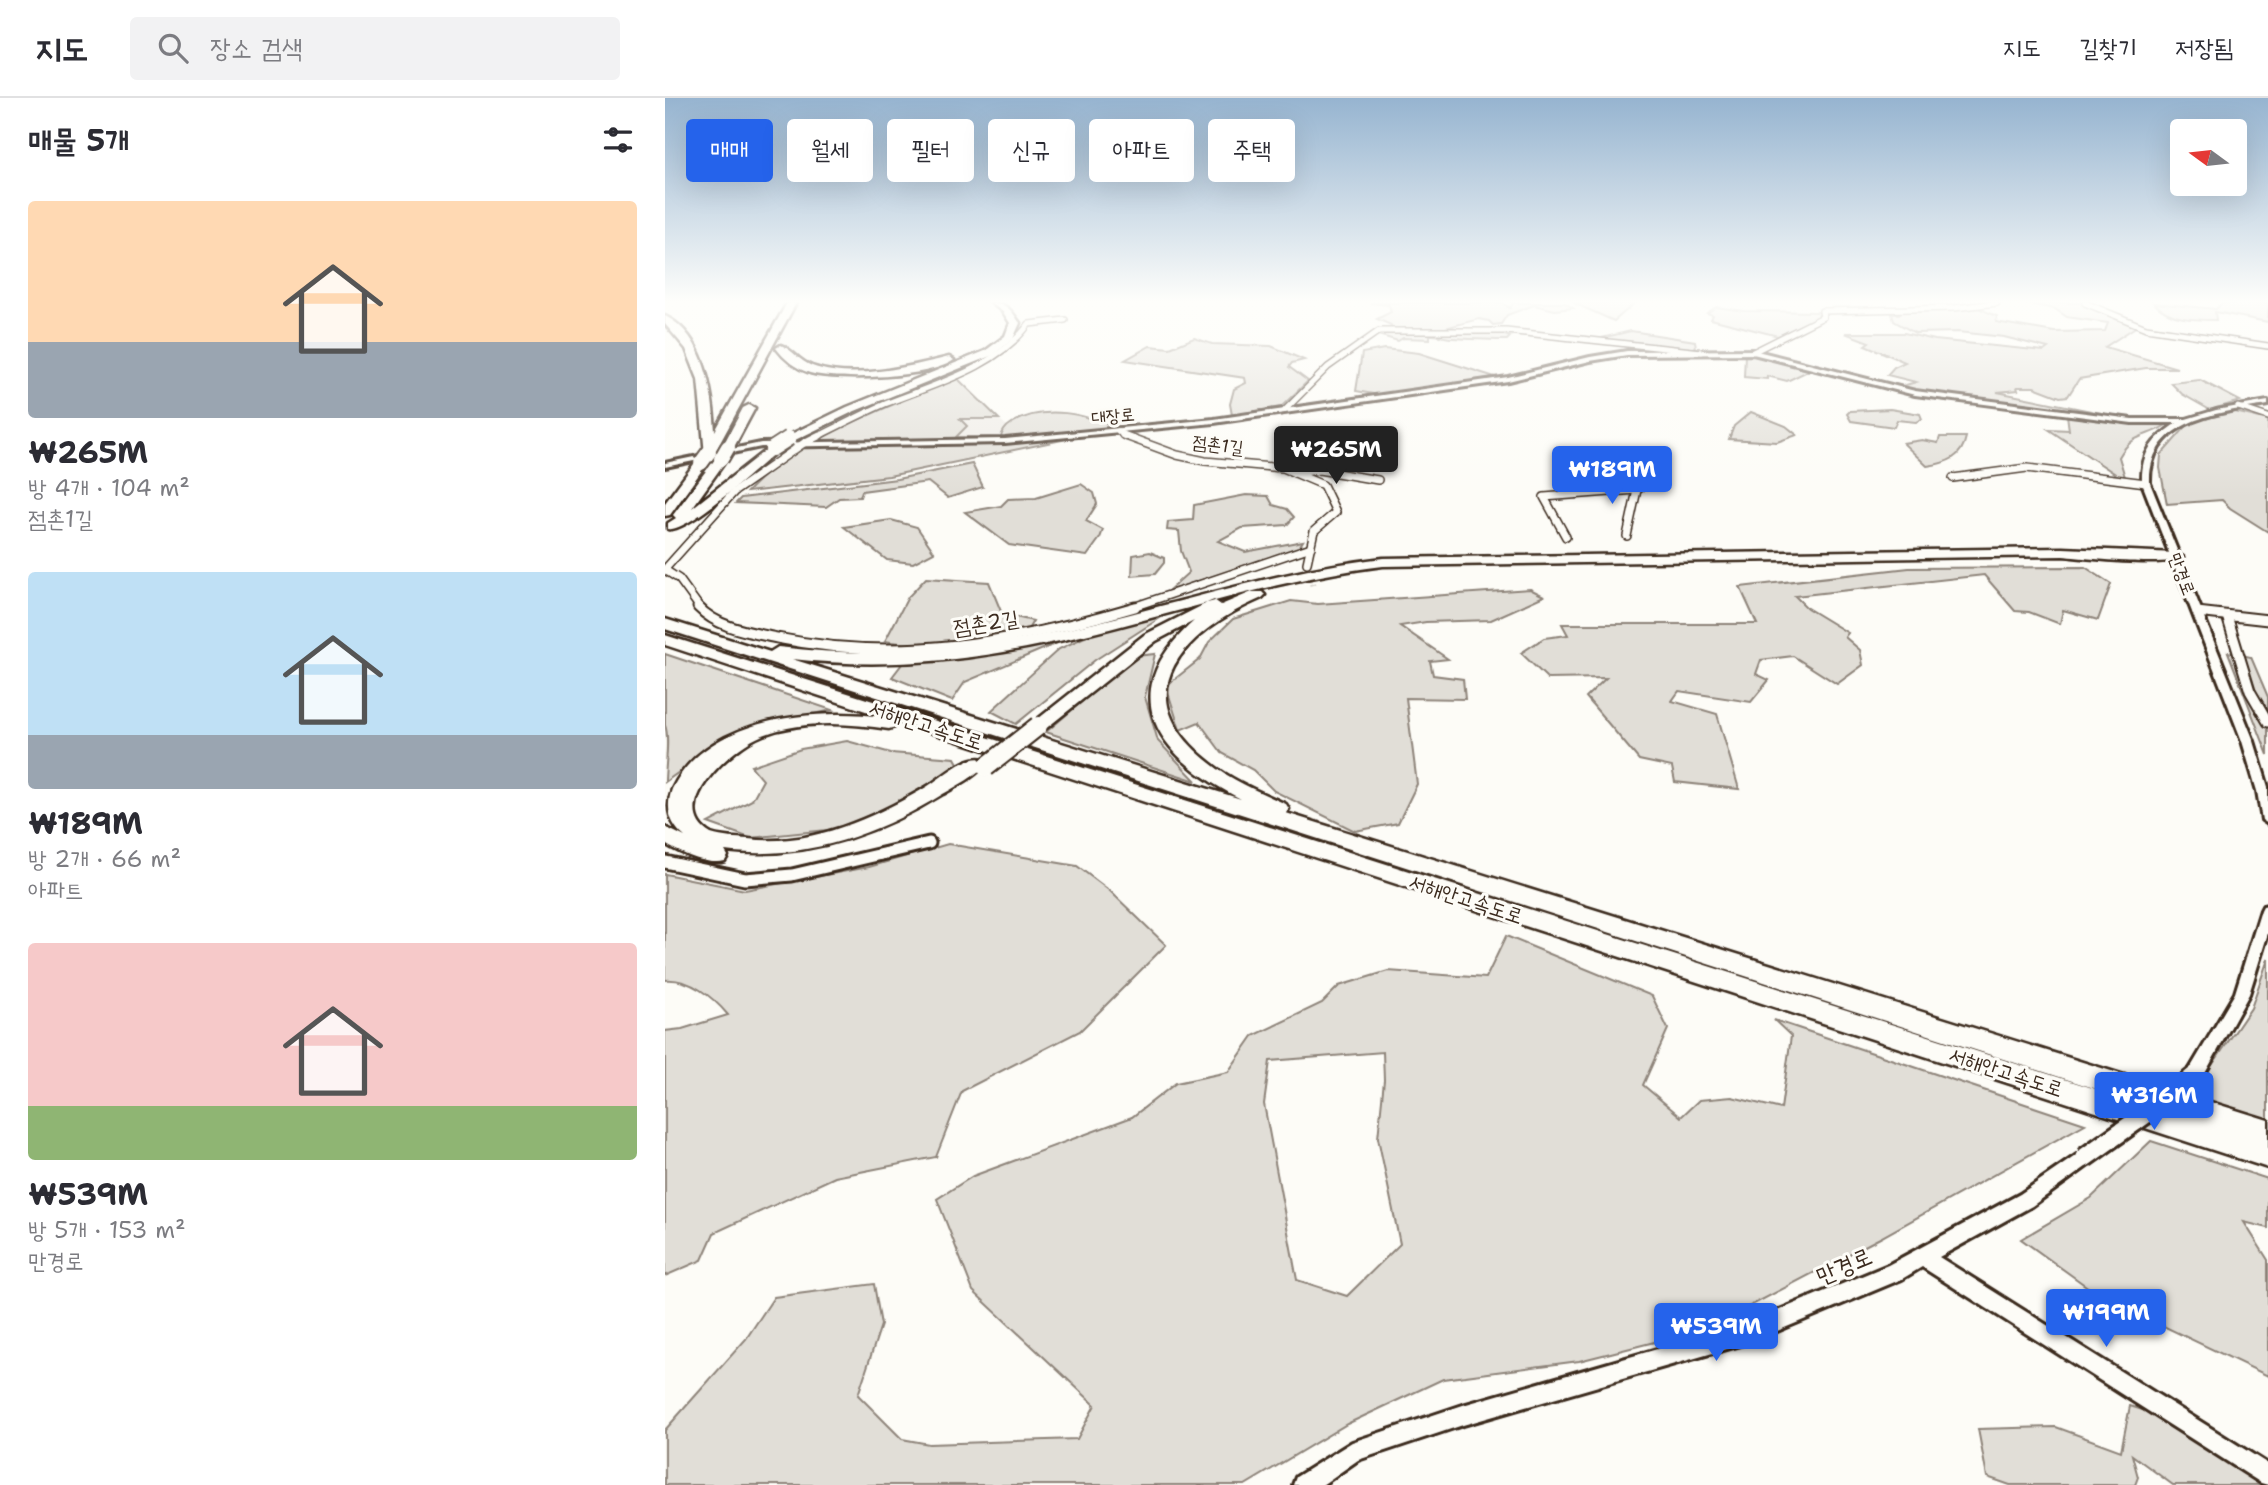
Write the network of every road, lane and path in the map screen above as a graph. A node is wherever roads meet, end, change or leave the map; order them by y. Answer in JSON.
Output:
{"nodes":[{"id":1,"x":700,"y":368,"type":"edge"},
{"id":2,"x":759,"y":368,"type":"edge"},
{"id":3,"x":811,"y":368,"type":"edge"},
{"id":4,"x":910,"y":368,"type":"edge"},
{"id":5,"x":956,"y":368,"type":"edge"},
{"id":6,"x":974,"y":368,"type":"edge"},
{"id":7,"x":1327,"y":368,"type":"edge"},
{"id":8,"x":1554,"y":368,"type":"edge"},
{"id":9,"x":1815,"y":368,"type":"edge"},
{"id":10,"x":757,"y":392,"type":"dead end"},
{"id":11,"x":2268,"y":403,"type":"edge"},
{"id":12,"x":2238,"y":407,"type":"junction"},
{"id":13,"x":1286,"y":410,"type":"junction"},
{"id":14,"x":2268,"y":417,"type":"edge"},
{"id":15,"x":2183,"y":421,"type":"junction"},
{"id":16,"x":1118,"y":431,"type":"junction"},
{"id":17,"x":804,"y":443,"type":"junction"},
{"id":18,"x":715,"y":455,"type":"junction"},
{"id":19,"x":665,"y":465,"type":"edge"},
{"id":20,"x":1295,"y":473,"type":"junction"},
{"id":21,"x":1652,"y":478,"type":"dead end"},
{"id":22,"x":1953,"y":478,"type":"dead end"},
{"id":23,"x":1378,"y":480,"type":"dead end"},
{"id":24,"x":2146,"y":483,"type":"junction"},
{"id":25,"x":1637,"y":490,"type":"junction"},
{"id":26,"x":665,"y":512,"type":"edge"},
{"id":27,"x":669,"y":531,"type":"edge"},
{"id":28,"x":1627,"y":536,"type":"dead end"},
{"id":29,"x":1566,"y":537,"type":"dead end"},
{"id":30,"x":1311,"y":547,"type":"junction"},
{"id":31,"x":2176,"y":556,"type":"junction"},
{"id":32,"x":2148,"y":558,"type":"junction"},
{"id":33,"x":665,"y":570,"type":"edge"},
{"id":34,"x":1313,"y":570,"type":"junction"},
{"id":35,"x":1264,"y":582,"type":"junction"},
{"id":36,"x":2197,"y":612,"type":"junction"},
{"id":37,"x":2227,"y":616,"type":"junction"},
{"id":38,"x":2268,"y":620,"type":"edge"},
{"id":39,"x":665,"y":624,"type":"edge"},
{"id":40,"x":702,"y":636,"type":"junction"},
{"id":41,"x":665,"y":640,"type":"edge"},
{"id":42,"x":2268,"y":722,"type":"edge"},
{"id":43,"x":1033,"y":724,"type":"junction"},
{"id":44,"x":985,"y":759,"type":"junction"},
{"id":45,"x":2268,"y":820,"type":"edge"},
{"id":46,"x":665,"y":834,"type":"edge"},
{"id":47,"x":929,"y":842,"type":"dead end"},
{"id":48,"x":1356,"y":845,"type":"junction"},
{"id":49,"x":665,"y":862,"type":"edge"},
{"id":50,"x":2268,"y":910,"type":"edge"},
{"id":51,"x":2197,"y":1072,"type":"joint"},
{"id":52,"x":2268,"y":1132,"type":"edge"},
{"id":53,"x":2268,"y":1156,"type":"edge"},
{"id":54,"x":2084,"y":1158,"type":"joint"},
{"id":55,"x":1922,"y":1257,"type":"junction"},
{"id":56,"x":2268,"y":1476,"type":"edge"},
{"id":57,"x":1304,"y":1485,"type":"edge"}],
"edges":[{"from":1,"to":18,"type":"highway"},
{"from":2,"to":18,"type":"highway"},
{"from":3,"to":4,"type":"highway"},
{"from":5,"to":27,"type":"highway","bridge":true},
{"from":6,"to":17,"type":"street"},
{"from":7,"to":13,"type":"street"},
{"from":8,"to":13,"type":"street","name":"대장로"},
{"from":9,"to":15,"type":"street","name":"대장로"},
{"from":10,"to":18,"type":"highway"},
{"from":11,"to":12,"type":"street"},
{"from":12,"to":14,"type":"street"},
{"from":12,"to":15,"type":"street"},
{"from":13,"to":16,"type":"street","name":"대장로"},
{"from":15,"to":24,"type":"street"},
{"from":16,"to":17,"type":"street","name":"대장로"},
{"from":16,"to":20,"type":"street","name":"점촌1길"},
{"from":17,"to":19,"type":"street","name":"대장로"},
{"from":17,"to":33,"type":"street"},
{"from":18,"to":26,"type":"highway"},
{"from":18,"to":27,"type":"highway"},
{"from":20,"to":23,"type":"street"},
{"from":20,"to":30,"type":"street","name":"점촌1길"},
{"from":21,"to":25,"type":"street"},
{"from":22,"to":24,"type":"street"},
{"from":24,"to":31,"type":"street","name":"만경로"},
{"from":25,"to":28,"type":"street"},
{"from":25,"to":29,"type":"street"},
{"from":30,"to":33,"type":"street","name":"점촌2길"},
{"from":30,"to":34,"type":"street"},
{"from":31,"to":32,"type":"highway"},
{"from":31,"to":36,"type":"street","name":"만경로"},
{"from":32,"to":34,"type":"highway"},
{"from":32,"to":35,"type":"highway"},
{"from":34,"to":43,"type":"highway"},
{"from":34,"to":48,"type":"highway"},
{"from":35,"to":40,"type":"highway"},
{"from":35,"to":43,"type":"highway"},
{"from":36,"to":37,"type":"street"},
{"from":36,"to":45,"type":"street","name":"만경로"},
{"from":37,"to":38,"type":"street"},
{"from":37,"to":42,"type":"street"},
{"from":39,"to":40,"type":"highway","name":"서해안고속도로"},
{"from":40,"to":48,"type":"highway","name":"서해안고속도로"},
{"from":41,"to":44,"type":"highway","name":"서해안고속도로"},
{"from":43,"to":44,"type":"highway","bridge":true},
{"from":44,"to":44,"type":"highway"},
{"from":44,"to":46,"type":"highway"},
{"from":44,"to":53,"type":"highway","name":"서해안고속도로"},
{"from":47,"to":49,"type":"street"},
{"from":48,"to":52,"type":"highway","name":"서해안고속도로"},
{"from":50,"to":51,"type":"street","name":"만경로"},
{"from":51,"to":54,"type":"street","name":"만경로","bridge":true},
{"from":54,"to":55,"type":"street","name":"만경로"},
{"from":55,"to":56,"type":"street"},
{"from":55,"to":57,"type":"street","name":"만경로"}]}
